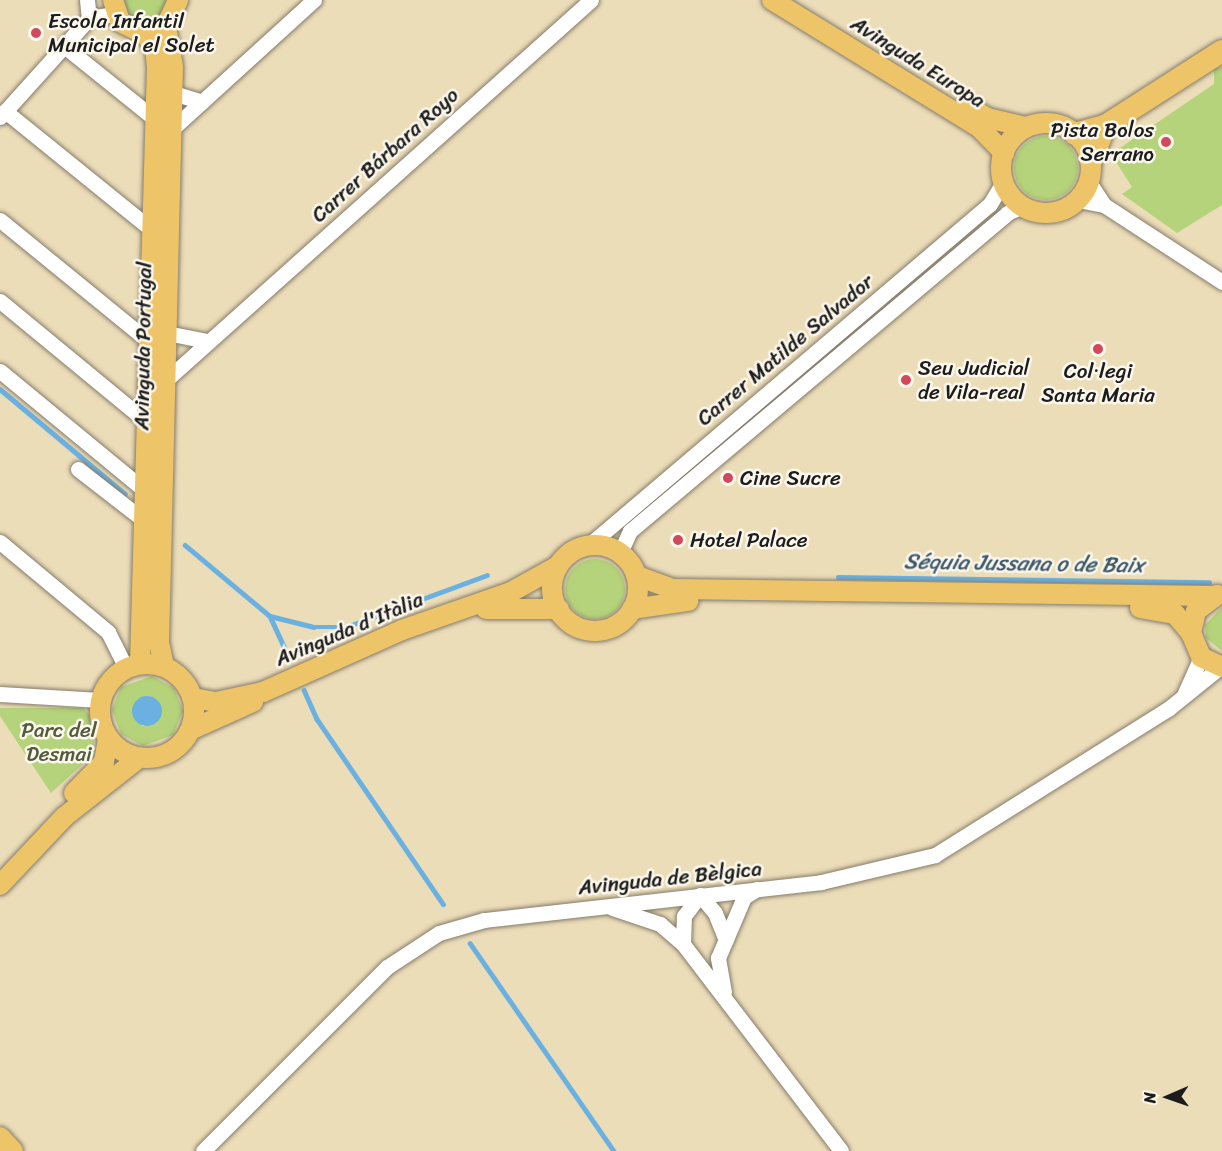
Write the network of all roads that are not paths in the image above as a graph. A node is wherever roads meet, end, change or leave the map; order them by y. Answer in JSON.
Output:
{"nodes":[{"id":1,"x":87,"y":0,"type":"edge"},
{"id":2,"x":178,"y":0,"type":"edge"},
{"id":3,"x":314,"y":0,"type":"edge"},
{"id":4,"x":591,"y":0,"type":"edge"},
{"id":5,"x":772,"y":0,"type":"edge"},
{"id":6,"x":798,"y":0,"type":"edge"},
{"id":7,"x":114,"y":7,"type":"edge"},
{"id":8,"x":89,"y":18,"type":"junction"},
{"id":9,"x":166,"y":26,"type":"junction"},
{"id":10,"x":145,"y":34,"type":"junction"},
{"id":11,"x":64,"y":46,"type":"junction"},
{"id":12,"x":1222,"y":51,"type":"edge"},
{"id":13,"x":173,"y":93,"type":"junction"},
{"id":14,"x":202,"y":102,"type":"junction"},
{"id":15,"x":3,"y":114,"type":"edge"},
{"id":16,"x":164,"y":125,"type":"junction"},
{"id":17,"x":1105,"y":126,"type":"junction"},
{"id":18,"x":1026,"y":128,"type":"junction"},
{"id":19,"x":1076,"y":134,"type":"junction"},
{"id":20,"x":1004,"y":153,"type":"junction"},
{"id":21,"x":1090,"y":172,"type":"junction"},
{"id":22,"x":1004,"y":182,"type":"junction"},
{"id":23,"x":1078,"y":200,"type":"junction"},
{"id":24,"x":1104,"y":205,"type":"junction"},
{"id":25,"x":1023,"y":207,"type":"junction"},
{"id":26,"x":0,"y":220,"type":"edge"},
{"id":27,"x":153,"y":231,"type":"junction"},
{"id":28,"x":1222,"y":282,"type":"edge"},
{"id":29,"x":0,"y":301,"type":"edge"},
{"id":30,"x":159,"y":338,"type":"junction"},
{"id":31,"x":207,"y":341,"type":"junction"},
{"id":32,"x":0,"y":371,"type":"edge"},
{"id":33,"x":166,"y":381,"type":"junction"},
{"id":34,"x":149,"y":424,"type":"junction"},
{"id":35,"x":78,"y":469,"type":"dead end"},
{"id":36,"x":147,"y":492,"type":"junction"},
{"id":37,"x":146,"y":522,"type":"junction"},
{"id":38,"x":0,"y":542,"type":"edge"},
{"id":39,"x":589,"y":545,"type":"junction"},
{"id":40,"x":620,"y":553,"type":"junction"},
{"id":41,"x":558,"y":566,"type":"junction"},
{"id":42,"x":637,"y":576,"type":"junction"},
{"id":43,"x":1218,"y":595,"type":"edge"},
{"id":44,"x":559,"y":609,"type":"junction"},
{"id":45,"x":632,"y":609,"type":"junction"},
{"id":46,"x":453,"y":613,"type":"junction"},
{"id":47,"x":1191,"y":633,"type":"junction"},
{"id":48,"x":1201,"y":657,"type":"junction"},
{"id":49,"x":133,"y":666,"type":"junction"},
{"id":50,"x":164,"y":666,"type":"junction"},
{"id":51,"x":1221,"y":667,"type":"edge"},
{"id":52,"x":2,"y":692,"type":"edge"},
{"id":53,"x":263,"y":692,"type":"junction"},
{"id":54,"x":1182,"y":697,"type":"junction"},
{"id":55,"x":193,"y":698,"type":"junction"},
{"id":56,"x":100,"y":700,"type":"junction"},
{"id":57,"x":190,"y":730,"type":"junction"},
{"id":58,"x":108,"y":739,"type":"junction"},
{"id":59,"x":139,"y":758,"type":"junction"},
{"id":60,"x":0,"y":869,"type":"edge"},
{"id":61,"x":0,"y":885,"type":"edge"},
{"id":62,"x":757,"y":889,"type":"junction"},
{"id":63,"x":700,"y":896,"type":"junction"},
{"id":64,"x":607,"y":906,"type":"junction"},
{"id":65,"x":726,"y":940,"type":"junction"},
{"id":66,"x":683,"y":944,"type":"junction"},
{"id":67,"x":724,"y":993,"type":"junction"},
{"id":68,"x":0,"y":1137,"type":"edge"},
{"id":69,"x":13,"y":1151,"type":"edge"},
{"id":70,"x":202,"y":1151,"type":"edge"},
{"id":71,"x":842,"y":1151,"type":"edge"}],
"edges":[{"from":1,"to":8,"type":"street"},
{"from":2,"to":9,"type":"main road"},
{"from":3,"to":14,"type":"street"},
{"from":4,"to":31,"type":"street","name":"Carrer Bárbara Royo"},
{"from":5,"to":20,"type":"main road","name":"Avinguda Europa"},
{"from":6,"to":18,"type":"main road","name":"Avinguda Europa"},
{"from":7,"to":8,"type":"street"},
{"from":7,"to":10,"type":"main road"},
{"from":8,"to":11,"type":"street"},
{"from":9,"to":10,"type":"main road"},
{"from":9,"to":13,"type":"main road","name":"Avinguda Portugal"},
{"from":10,"to":16,"type":"main road","name":"Avinguda Portugal"},
{"from":11,"to":15,"type":"street"},
{"from":11,"to":16,"type":"street"},
{"from":12,"to":17,"type":"highway"},
{"from":13,"to":14,"type":"street"},
{"from":13,"to":16,"type":"main road","name":"Avinguda Portugal"},
{"from":14,"to":16,"type":"street"},
{"from":15,"to":27,"type":"street"},
{"from":16,"to":27,"type":"main road","name":"Avinguda Portugal"},
{"from":16,"to":30,"type":"main road","name":"Avinguda Portugal"},
{"from":17,"to":19,"type":"highway"},
{"from":17,"to":21,"type":"highway"},
{"from":18,"to":19,"type":"main road"},
{"from":18,"to":20,"type":"main road"},
{"from":19,"to":21,"type":"main road"},
{"from":20,"to":22,"type":"main road"},
{"from":21,"to":23,"type":"main road"},
{"from":21,"to":24,"type":"street"},
{"from":22,"to":25,"type":"main road"},
{"from":22,"to":39,"type":"street","name":"Carrer Matilde Salvador"},
{"from":23,"to":24,"type":"street"},
{"from":23,"to":25,"type":"main road"},
{"from":24,"to":28,"type":"street"},
{"from":25,"to":40,"type":"street","name":"Carrer Matilde Salvador"},
{"from":26,"to":30,"type":"street"},
{"from":27,"to":30,"type":"main road","name":"Avinguda Portugal"},
{"from":29,"to":34,"type":"street"},
{"from":30,"to":31,"type":"street"},
{"from":30,"to":33,"type":"main road","name":"Avinguda Portugal"},
{"from":30,"to":34,"type":"main road","name":"Avinguda Portugal"},
{"from":31,"to":33,"type":"street","name":"Carrer Bárbara Royo"},
{"from":32,"to":36,"type":"street"},
{"from":33,"to":50,"type":"main road","name":"Avinguda Portugal"},
{"from":34,"to":36,"type":"main road","name":"Avinguda Portugal"},
{"from":35,"to":37,"type":"street"},
{"from":36,"to":37,"type":"main road","name":"Avinguda Portugal"},
{"from":37,"to":49,"type":"main road","name":"Avinguda Portugal"},
{"from":38,"to":49,"type":"street"},
{"from":39,"to":40,"type":"main road"},
{"from":39,"to":41,"type":"main road"},
{"from":40,"to":42,"type":"main road"},
{"from":41,"to":44,"type":"main road"},
{"from":41,"to":46,"type":"main road","name":"Avinguda d'Itàlia"},
{"from":42,"to":43,"type":"main road"},
{"from":42,"to":45,"type":"main road"},
{"from":43,"to":47,"type":"main road"},
{"from":44,"to":45,"type":"main road"},
{"from":44,"to":46,"type":"main road","name":"Avinguda d'Itàlia"},
{"from":45,"to":47,"type":"main road"},
{"from":46,"to":53,"type":"main road","name":"Avinguda d'Itàlia"},
{"from":47,"to":48,"type":"main road"},
{"from":48,"to":51,"type":"main road"},
{"from":48,"to":54,"type":"street"},
{"from":49,"to":50,"type":"main road"},
{"from":49,"to":56,"type":"main road"},
{"from":50,"to":55,"type":"main road"},
{"from":51,"to":54,"type":"street","name":"Avinguda de Bèlgica"},
{"from":52,"to":56,"type":"street"},
{"from":53,"to":55,"type":"main road","name":"Avinguda d'Itàlia"},
{"from":53,"to":57,"type":"main road","name":"Avinguda d'Itàlia"},
{"from":54,"to":62,"type":"street","name":"Avinguda de Bèlgica"},
{"from":55,"to":57,"type":"main road"},
{"from":56,"to":58,"type":"main road"},
{"from":57,"to":59,"type":"main road"},
{"from":58,"to":59,"type":"main road"},
{"from":58,"to":60,"type":"main road"},
{"from":59,"to":61,"type":"main road"},
{"from":62,"to":63,"type":"street","name":"Avinguda de Bèlgica"},
{"from":62,"to":65,"type":"street"},
{"from":63,"to":64,"type":"street","name":"Avinguda de Bèlgica"},
{"from":63,"to":65,"type":"street"},
{"from":63,"to":66,"type":"street"},
{"from":64,"to":66,"type":"street"},
{"from":64,"to":70,"type":"street","name":"Avinguda de Bèlgica"},
{"from":65,"to":67,"type":"street"},
{"from":66,"to":67,"type":"street"},
{"from":67,"to":71,"type":"street"},
{"from":68,"to":69,"type":"main road"}]}
